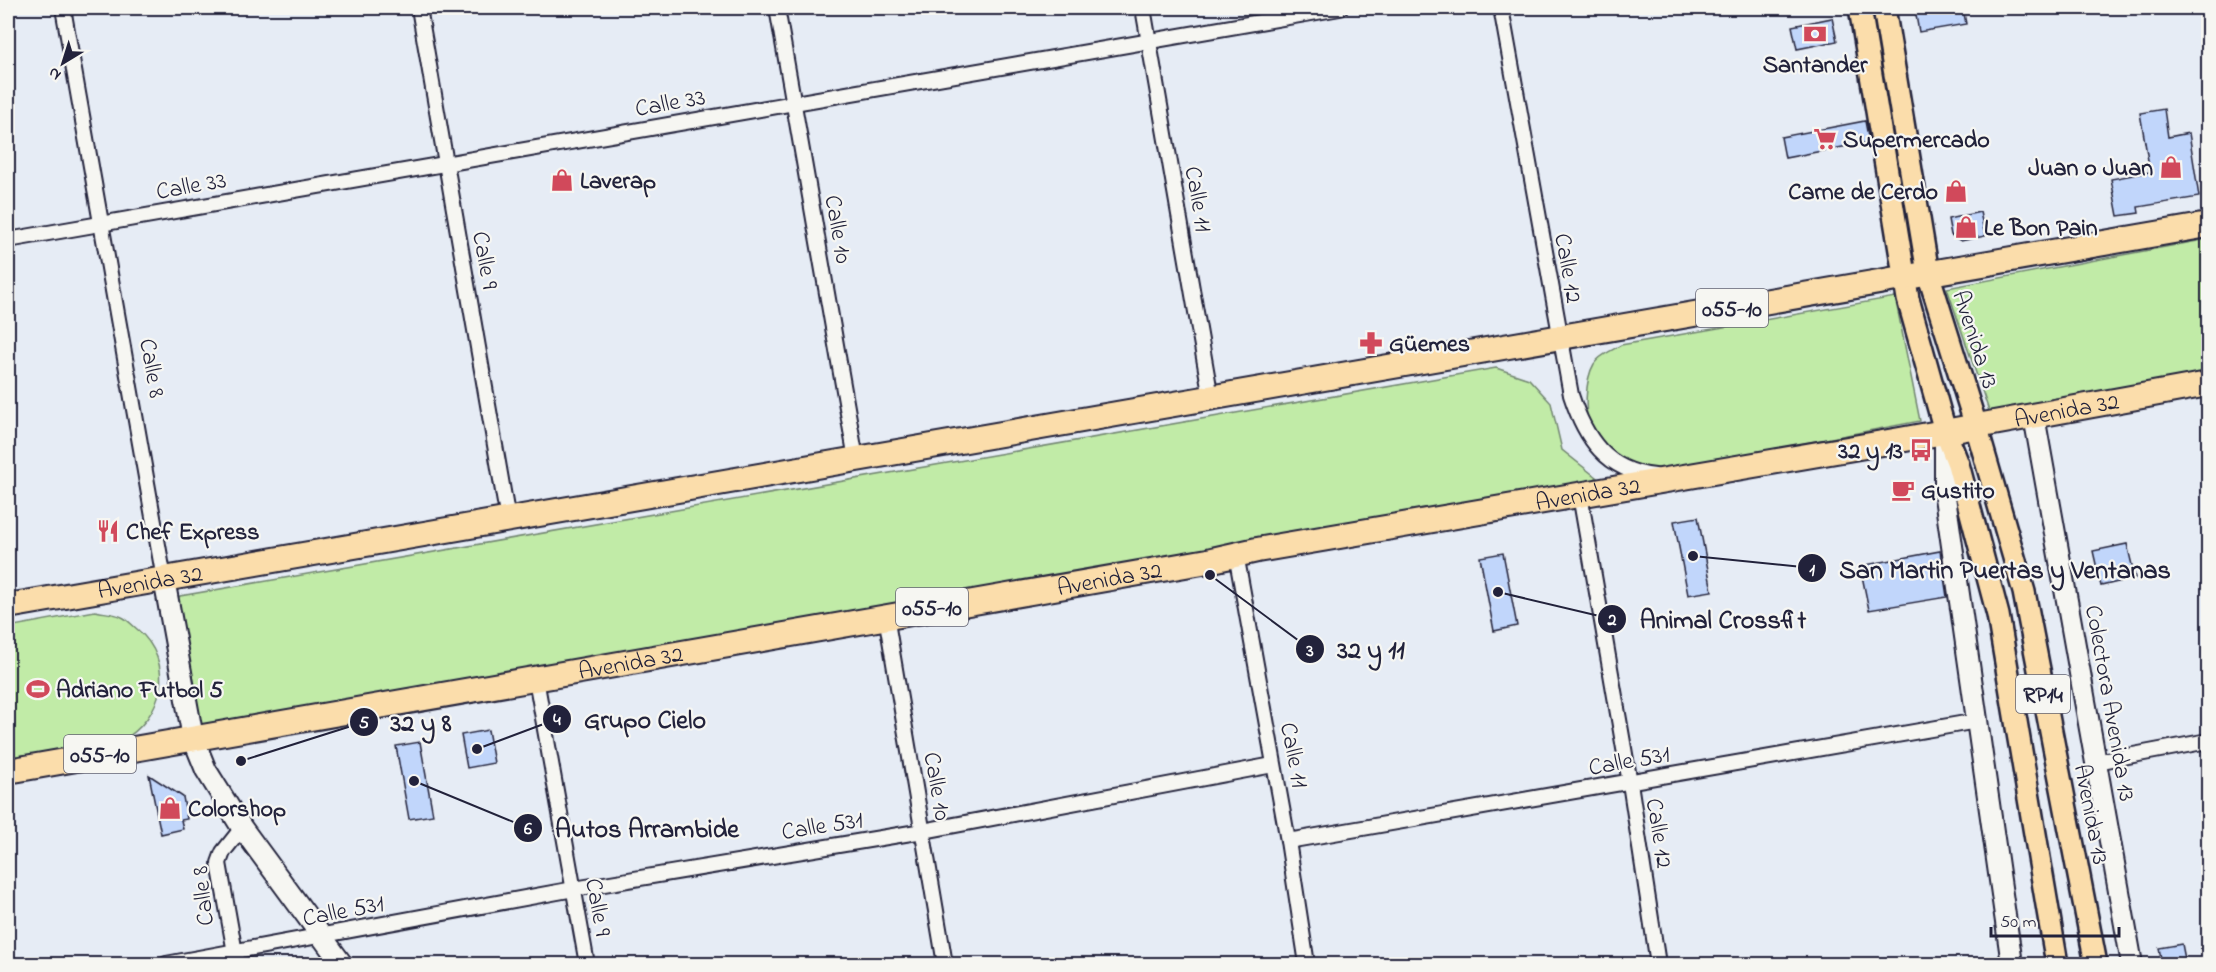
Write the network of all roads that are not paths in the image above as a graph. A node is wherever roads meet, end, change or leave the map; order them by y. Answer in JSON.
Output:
{"nodes":[{"id":1,"x":63,"y":8,"type":"edge"},
{"id":2,"x":418,"y":8,"type":"edge"},
{"id":3,"x":777,"y":8,"type":"edge"},
{"id":4,"x":1143,"y":8,"type":"edge"},
{"id":5,"x":1340,"y":8,"type":"edge"},
{"id":6,"x":1501,"y":8,"type":"edge"},
{"id":7,"x":1860,"y":8,"type":"edge"},
{"id":8,"x":1884,"y":8,"type":"edge"},
{"id":9,"x":1149,"y":41,"type":"junction"},
{"id":10,"x":794,"y":103,"type":"junction"},
{"id":11,"x":446,"y":164,"type":"junction"},
{"id":12,"x":101,"y":224,"type":"junction"},
{"id":13,"x":2208,"y":225,"type":"edge"},
{"id":14,"x":8,"y":240,"type":"edge"},
{"id":15,"x":1928,"y":273,"type":"junction"},
{"id":16,"x":1904,"y":279,"type":"junction"},
{"id":17,"x":1559,"y":338,"type":"junction"},
{"id":18,"x":2208,"y":384,"type":"edge"},
{"id":19,"x":1211,"y":398,"type":"junction"},
{"id":20,"x":2034,"y":416,"type":"junction"},
{"id":21,"x":1976,"y":426,"type":"junction"},
{"id":22,"x":1945,"y":431,"type":"junction"},
{"id":23,"x":856,"y":459,"type":"junction"},
{"id":24,"x":1672,"y":478,"type":"junction"},
{"id":25,"x":1580,"y":495,"type":"junction"},
{"id":26,"x":508,"y":520,"type":"junction"},
{"id":27,"x":1236,"y":554,"type":"junction"},
{"id":28,"x":164,"y":579,"type":"junction"},
{"id":29,"x":8,"y":606,"type":"edge"},
{"id":30,"x":886,"y":616,"type":"junction"},
{"id":31,"x":536,"y":679,"type":"junction"},
{"id":32,"x":1977,"y":722,"type":"junction"},
{"id":33,"x":193,"y":738,"type":"junction"},
{"id":34,"x":2208,"y":741,"type":"edge"},
{"id":35,"x":2096,"y":762,"type":"junction"},
{"id":36,"x":1273,"y":765,"type":"junction"},
{"id":37,"x":8,"y":771,"type":"edge"},
{"id":38,"x":1629,"y":783,"type":"junction"},
{"id":39,"x":242,"y":828,"type":"junction"},
{"id":40,"x":923,"y":831,"type":"junction"},
{"id":41,"x":1288,"y":841,"type":"junction"},
{"id":42,"x":574,"y":889,"type":"junction"},
{"id":43,"x":322,"y":936,"type":"junction"},
{"id":44,"x":236,"y":959,"type":"edge"},
{"id":45,"x":166,"y":964,"type":"edge"},
{"id":46,"x":342,"y":964,"type":"edge"},
{"id":47,"x":586,"y":964,"type":"edge"},
{"id":48,"x":945,"y":964,"type":"edge"},
{"id":49,"x":1306,"y":964,"type":"edge"},
{"id":50,"x":1658,"y":964,"type":"edge"},
{"id":51,"x":2012,"y":964,"type":"edge"},
{"id":52,"x":2057,"y":964,"type":"edge"},
{"id":53,"x":2096,"y":964,"type":"edge"},
{"id":54,"x":2132,"y":964,"type":"edge"}],
"edges":[{"from":1,"to":12,"type":"street","name":"Calle 8"},
{"from":2,"to":11,"type":"street","name":"Calle 9"},
{"from":3,"to":10,"type":"street","name":"Calle 10"},
{"from":4,"to":9,"type":"street","name":"Calle 11"},
{"from":5,"to":9,"type":"street","name":"Calle 33"},
{"from":6,"to":17,"type":"street","name":"Calle 12"},
{"from":7,"to":16,"type":"main road"},
{"from":8,"to":15,"type":"main road","name":"Avenida 13"},
{"from":9,"to":10,"type":"street","name":"Calle 33"},
{"from":9,"to":19,"type":"street","name":"Calle 11"},
{"from":10,"to":11,"type":"street","name":"Calle 33"},
{"from":10,"to":23,"type":"street","name":"Calle 10"},
{"from":11,"to":12,"type":"street","name":"Calle 33"},
{"from":11,"to":26,"type":"street","name":"Calle 9"},
{"from":12,"to":14,"type":"street","name":"Calle 33"},
{"from":12,"to":28,"type":"street","name":"Calle 8"},
{"from":13,"to":15,"type":"highway","name":"Avenida 32","number":"055-10"},
{"from":15,"to":16,"type":"highway","name":"Avenida 32","number":"055-10"},
{"from":15,"to":21,"type":"main road","name":"Avenida 13","number":"RP14"},
{"from":16,"to":17,"type":"highway","name":"Avenida 32","number":"055-10"},
{"from":16,"to":22,"type":"main road","number":"RP14"},
{"from":17,"to":19,"type":"highway","name":"Avenida 32","number":"055-10"},
{"from":17,"to":24,"type":"street","name":"Calle 12"},
{"from":18,"to":20,"type":"highway","name":"Avenida 32","number":"055-10"},
{"from":19,"to":23,"type":"highway","name":"Avenida 32","number":"055-10"},
{"from":20,"to":21,"type":"highway","name":"Avenida 32","number":"055-10"},
{"from":20,"to":35,"type":"street","name":"Colectora Avenida 13"},
{"from":21,"to":22,"type":"highway","name":"Avenida 32","number":"055-10"},
{"from":21,"to":53,"type":"main road","name":"Avenida 13","number":"RP14"},
{"from":22,"to":24,"type":"highway","name":"Avenida 32","number":"055-10"},
{"from":22,"to":32,"type":"street"},
{"from":22,"to":52,"type":"main road","number":"RP14"},
{"from":23,"to":26,"type":"highway","name":"Avenida 32","number":"055-10"},
{"from":24,"to":25,"type":"highway","name":"Avenida 32","number":"055-10"},
{"from":25,"to":27,"type":"highway","name":"Avenida 32","number":"055-10"},
{"from":25,"to":38,"type":"street","name":"Calle 12"},
{"from":26,"to":28,"type":"highway","name":"Avenida 32","number":"055-10"},
{"from":27,"to":30,"type":"highway","name":"Avenida 32","number":"055-10"},
{"from":27,"to":36,"type":"street","name":"Calle 11"},
{"from":28,"to":29,"type":"highway","name":"Avenida 32","number":"055-10"},
{"from":28,"to":33,"type":"street","name":"Calle 8"},
{"from":30,"to":31,"type":"highway","name":"Avenida 32","number":"055-10"},
{"from":30,"to":40,"type":"street","name":"Calle 10"},
{"from":31,"to":33,"type":"highway","name":"Avenida 32","number":"055-10"},
{"from":31,"to":42,"type":"street","name":"Calle 9"},
{"from":32,"to":38,"type":"street","name":"Calle 531"},
{"from":32,"to":51,"type":"street"},
{"from":33,"to":37,"type":"highway","name":"Avenida 32","number":"055-10"},
{"from":33,"to":39,"type":"street","name":"Calle 8"},
{"from":34,"to":35,"type":"street"},
{"from":35,"to":54,"type":"street","name":"Colectora Avenida 13"},
{"from":36,"to":40,"type":"street","name":"Calle 531"},
{"from":36,"to":41,"type":"street","name":"Calle 11"},
{"from":38,"to":41,"type":"street","name":"Calle 531"},
{"from":38,"to":50,"type":"street","name":"Calle 12"},
{"from":39,"to":43,"type":"street","name":"Calle 8"},
{"from":39,"to":44,"type":"street","name":"Calle 8"},
{"from":40,"to":42,"type":"street","name":"Calle 531"},
{"from":40,"to":48,"type":"street","name":"Calle 10"},
{"from":41,"to":49,"type":"street","name":"Calle 11"},
{"from":42,"to":43,"type":"street","name":"Calle 531"},
{"from":42,"to":47,"type":"street","name":"Calle 9"},
{"from":43,"to":44,"type":"street","name":"Calle 531"},
{"from":43,"to":46,"type":"street","name":"Calle 8"},
{"from":44,"to":45,"type":"street","name":"Calle 531"}]}
